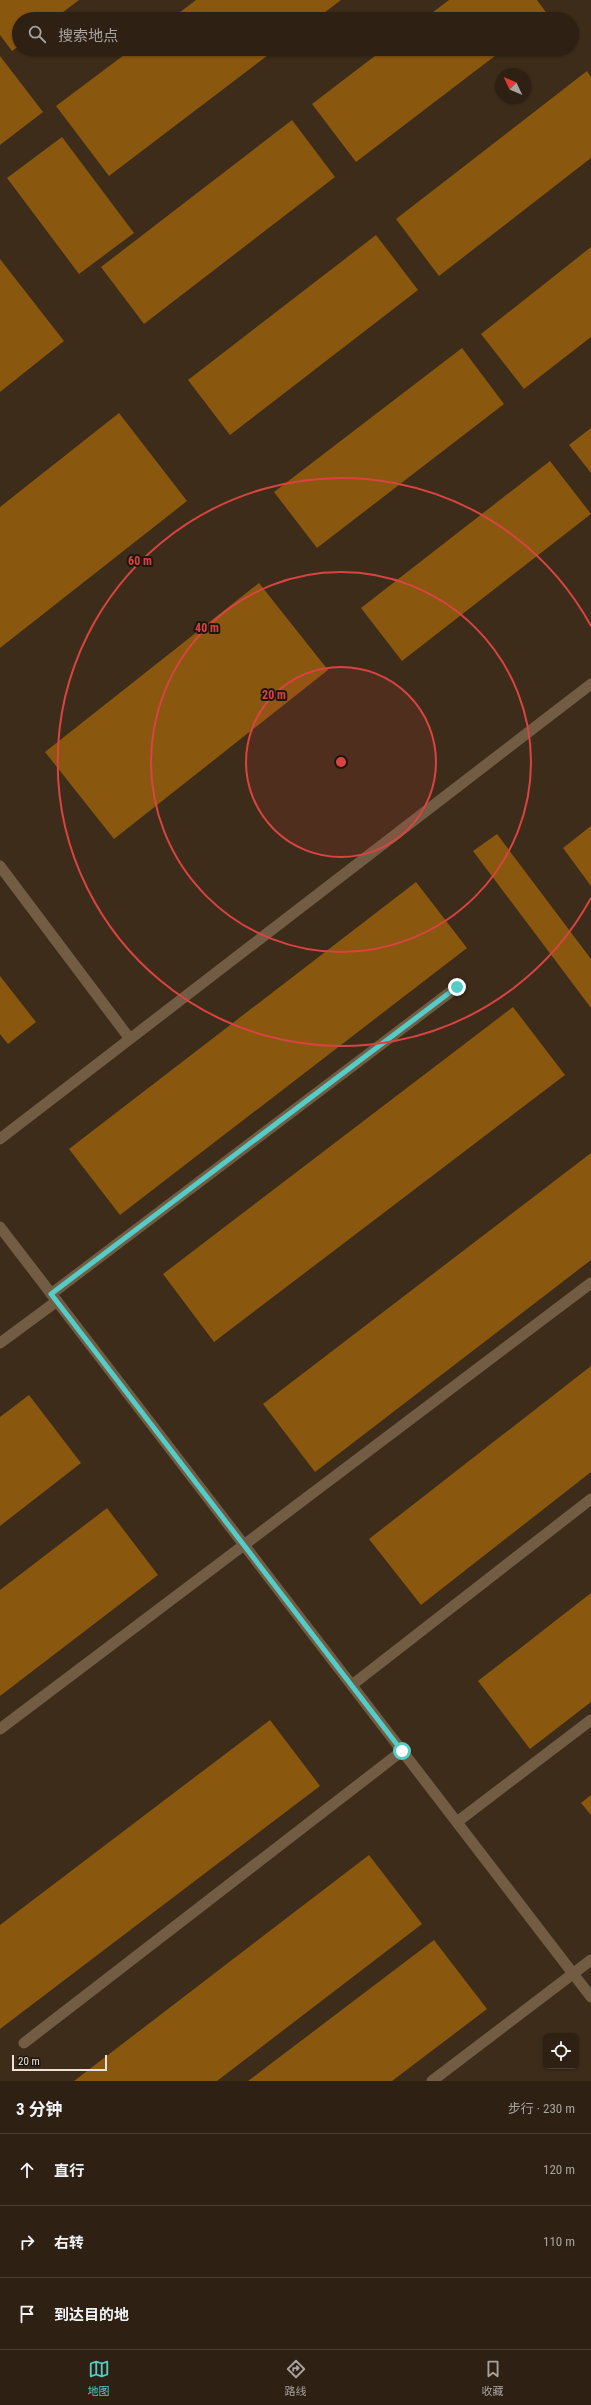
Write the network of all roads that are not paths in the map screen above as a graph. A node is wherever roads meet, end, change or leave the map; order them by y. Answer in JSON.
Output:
{"nodes":[{"id":1,"x":591,"y":684,"type":"edge"},
{"id":2,"x":0,"y":866,"type":"edge"},
{"id":3,"x":457,"y":987,"type":"dead end"},
{"id":4,"x":130,"y":1039,"type":"junction"},
{"id":5,"x":0,"y":1139,"type":"edge"},
{"id":6,"x":0,"y":1227,"type":"edge"},
{"id":7,"x":591,"y":1283,"type":"edge"},
{"id":8,"x":54,"y":1297,"type":"junction"},
{"id":9,"x":0,"y":1343,"type":"edge"},
{"id":10,"x":591,"y":1499,"type":"edge"},
{"id":11,"x":244,"y":1545,"type":"junction"},
{"id":12,"x":352,"y":1685,"type":"junction"},
{"id":13,"x":591,"y":1720,"type":"edge"},
{"id":14,"x":0,"y":1729,"type":"edge"},
{"id":15,"x":402,"y":1751,"type":"junction"},
{"id":16,"x":457,"y":1822,"type":"junction"},
{"id":17,"x":591,"y":1960,"type":"edge"},
{"id":18,"x":573,"y":1974,"type":"junction"},
{"id":19,"x":591,"y":1997,"type":"edge"},
{"id":20,"x":24,"y":2042,"type":"dead end"},
{"id":21,"x":432,"y":2081,"type":"edge"}],
"edges":[{"from":1,"to":4,"type":"street"},
{"from":2,"to":4,"type":"street"},
{"from":3,"to":8,"type":"street"},
{"from":4,"to":5,"type":"street"},
{"from":6,"to":8,"type":"street"},
{"from":7,"to":11,"type":"street"},
{"from":8,"to":9,"type":"street"},
{"from":8,"to":11,"type":"street"},
{"from":10,"to":12,"type":"street"},
{"from":11,"to":12,"type":"street"},
{"from":11,"to":14,"type":"street"},
{"from":12,"to":15,"type":"street"},
{"from":13,"to":16,"type":"street"},
{"from":15,"to":16,"type":"street"},
{"from":15,"to":20,"type":"street"},
{"from":16,"to":18,"type":"street"},
{"from":17,"to":18,"type":"street"},
{"from":18,"to":19,"type":"street"},
{"from":18,"to":21,"type":"street"}]}
